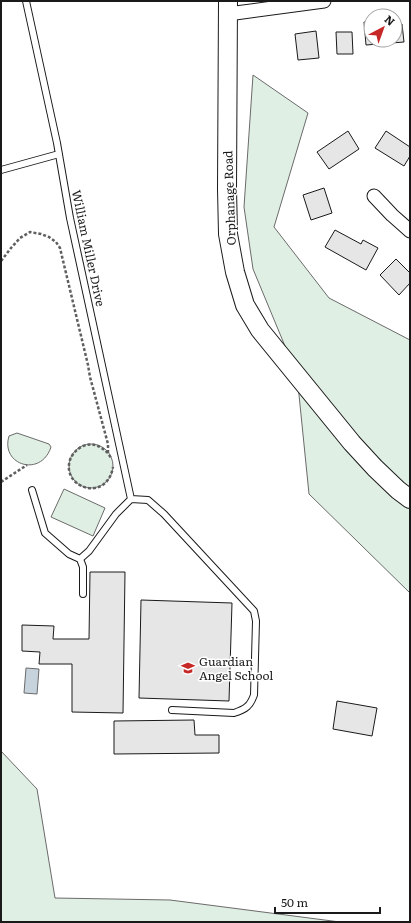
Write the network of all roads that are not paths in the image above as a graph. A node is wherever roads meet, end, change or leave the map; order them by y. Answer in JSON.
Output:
{"nodes":[{"id":1,"x":26,"y":1,"type":"edge"},
{"id":2,"x":324,"y":1,"type":"edge"},
{"id":3,"x":228,"y":8,"type":"edge"},
{"id":4,"x":59,"y":154,"type":"junction"},
{"id":5,"x":1,"y":170,"type":"edge"},
{"id":6,"x":374,"y":196,"type":"dead end"},
{"id":7,"x":410,"y":231,"type":"edge"},
{"id":8,"x":32,"y":490,"type":"dead end"},
{"id":9,"x":131,"y":498,"type":"junction"},
{"id":10,"x":410,"y":499,"type":"edge"},
{"id":11,"x":80,"y":559,"type":"junction"},
{"id":12,"x":83,"y":594,"type":"dead end"},
{"id":13,"x":172,"y":710,"type":"dead end"}],
"edges":[{"from":1,"to":4,"type":"lane","name":"William Miller Drive"},
{"from":2,"to":3,"type":"street"},
{"from":3,"to":10,"type":"main road","name":"Orphanage Road"},
{"from":4,"to":5,"type":"lane"},
{"from":4,"to":9,"type":"lane","name":"William Miller Drive"},
{"from":6,"to":7,"type":"street"},
{"from":8,"to":11,"type":"lane"},
{"from":9,"to":11,"type":"lane"},
{"from":9,"to":13,"type":"lane"},
{"from":11,"to":12,"type":"lane"}]}
